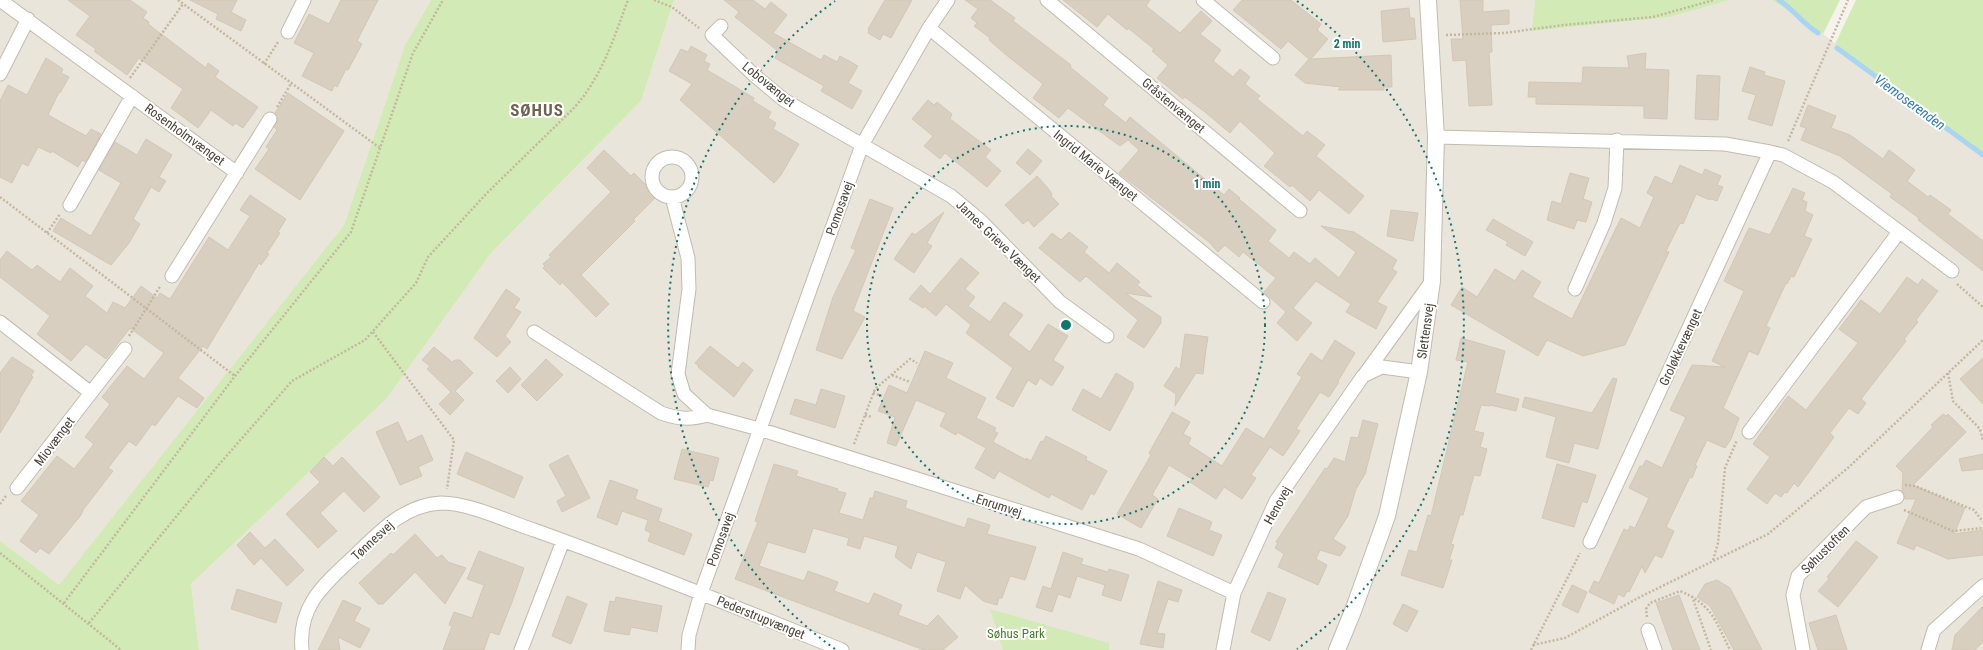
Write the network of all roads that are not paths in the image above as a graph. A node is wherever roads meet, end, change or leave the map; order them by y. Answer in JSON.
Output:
{"nodes":[{"id":1,"x":0,"y":0,"type":"edge"},
{"id":2,"x":304,"y":0,"type":"edge"},
{"id":3,"x":948,"y":0,"type":"edge"},
{"id":4,"x":1048,"y":0,"type":"edge"},
{"id":5,"x":1203,"y":0,"type":"edge"},
{"id":6,"x":1428,"y":0,"type":"edge"},
{"id":7,"x":28,"y":19,"type":"junction"},
{"id":8,"x":929,"y":28,"type":"junction"},
{"id":9,"x":716,"y":30,"type":"road end"},
{"id":10,"x":288,"y":32,"type":"road end"},
{"id":11,"x":1273,"y":58,"type":"dead end"},
{"id":12,"x":0,"y":74,"type":"edge"},
{"id":13,"x":127,"y":92,"type":"junction"},
{"id":14,"x":270,"y":119,"type":"road end"},
{"id":15,"x":1436,"y":137,"type":"junction"},
{"id":16,"x":1618,"y":140,"type":"junction"},
{"id":17,"x":862,"y":145,"type":"junction"},
{"id":18,"x":1770,"y":152,"type":"junction"},
{"id":19,"x":237,"y":172,"type":"junction"},
{"id":20,"x":672,"y":197,"type":"dead end"},
{"id":21,"x":70,"y":205,"type":"road end"},
{"id":22,"x":1300,"y":211,"type":"dead end"},
{"id":23,"x":1899,"y":232,"type":"junction"},
{"id":24,"x":1952,"y":271,"type":"road end"},
{"id":25,"x":172,"y":276,"type":"road end"},
{"id":26,"x":1432,"y":281,"type":"junction"},
{"id":27,"x":1575,"y":289,"type":"dead end"},
{"id":28,"x":1263,"y":302,"type":"dead end"},
{"id":29,"x":0,"y":322,"type":"edge"},
{"id":30,"x":534,"y":332,"type":"dead end"},
{"id":31,"x":1107,"y":336,"type":"dead end"},
{"id":32,"x":125,"y":349,"type":"road end"},
{"id":33,"x":1419,"y":372,"type":"junction"},
{"id":34,"x":1363,"y":376,"type":"junction"},
{"id":35,"x":91,"y":393,"type":"junction"},
{"id":36,"x":707,"y":415,"type":"junction"},
{"id":37,"x":759,"y":429,"type":"junction"},
{"id":38,"x":1749,"y":432,"type":"road end"},
{"id":39,"x":17,"y":488,"type":"dead end"},
{"id":40,"x":1897,"y":496,"type":"road end"},
{"id":41,"x":563,"y":541,"type":"junction"},
{"id":42,"x":1590,"y":542,"type":"road end"},
{"id":43,"x":1983,"y":586,"type":"edge"},
{"id":44,"x":701,"y":593,"type":"junction"},
{"id":45,"x":1234,"y":593,"type":"junction"},
{"id":46,"x":1648,"y":630,"type":"road end"},
{"id":47,"x":302,"y":650,"type":"edge"},
{"id":48,"x":521,"y":650,"type":"edge"},
{"id":49,"x":688,"y":650,"type":"edge"},
{"id":50,"x":842,"y":650,"type":"edge"},
{"id":51,"x":1223,"y":650,"type":"edge"},
{"id":52,"x":1337,"y":650,"type":"edge"},
{"id":53,"x":1655,"y":650,"type":"edge"},
{"id":54,"x":1803,"y":650,"type":"edge"},
{"id":55,"x":1928,"y":650,"type":"edge"}],
"edges":[{"from":1,"to":7,"type":"street","name":"Rosenholmvænget"},
{"from":2,"to":10,"type":"street"},
{"from":3,"to":8,"type":"street","name":"Pomosavej"},
{"from":4,"to":22,"type":"street","name":"Gråstenvænget"},
{"from":5,"to":11,"type":"street"},
{"from":6,"to":15,"type":"street","name":"Slettensvej"},
{"from":7,"to":12,"type":"street"},
{"from":7,"to":13,"type":"street","name":"Rosenholmvænget"},
{"from":8,"to":17,"type":"street","name":"Pomosavej"},
{"from":8,"to":28,"type":"street","name":"Ingrid Marie Vænget"},
{"from":9,"to":17,"type":"street","name":"Lobovænget"},
{"from":13,"to":19,"type":"street","name":"Rosenholmvænget"},
{"from":13,"to":21,"type":"street","name":"Rosenholmvænget"},
{"from":14,"to":19,"type":"street","name":"Rosenholmvænget"},
{"from":15,"to":16,"type":"street"},
{"from":15,"to":26,"type":"street","name":"Slettensvej"},
{"from":16,"to":18,"type":"street"},
{"from":16,"to":27,"type":"street"},
{"from":17,"to":31,"type":"street","name":"James Grieve Vænget"},
{"from":17,"to":37,"type":"street","name":"Pomosavej"},
{"from":18,"to":23,"type":"street"},
{"from":18,"to":42,"type":"street","name":"Groløkkevænget"},
{"from":19,"to":25,"type":"street","name":"Rosenholmvænget"},
{"from":20,"to":36,"type":"street"},
{"from":23,"to":24,"type":"street"},
{"from":23,"to":38,"type":"street"},
{"from":26,"to":33,"type":"street","name":"Slettensvej"},
{"from":26,"to":34,"type":"street","name":"Henovej"},
{"from":29,"to":35,"type":"street"},
{"from":30,"to":36,"type":"street"},
{"from":32,"to":35,"type":"street","name":"Miovænget"},
{"from":33,"to":34,"type":"street","name":"Henovej"},
{"from":33,"to":52,"type":"street","name":"Slettensvej"},
{"from":34,"to":45,"type":"street","name":"Henovej"},
{"from":35,"to":39,"type":"street","name":"Miovænget"},
{"from":36,"to":37,"type":"street"},
{"from":37,"to":44,"type":"street","name":"Pomosavej"},
{"from":37,"to":45,"type":"street","name":"Enrumvej"},
{"from":40,"to":54,"type":"street","name":"Søhustoften"},
{"from":41,"to":44,"type":"street","name":"Tønnesvej"},
{"from":41,"to":47,"type":"street","name":"Tønnesvej"},
{"from":41,"to":48,"type":"street"},
{"from":43,"to":55,"type":"street"},
{"from":44,"to":49,"type":"street","name":"Pomosavej"},
{"from":44,"to":50,"type":"street","name":"Pederstrupvænget"},
{"from":45,"to":51,"type":"street","name":"Henovej"},
{"from":46,"to":53,"type":"street"}]}
